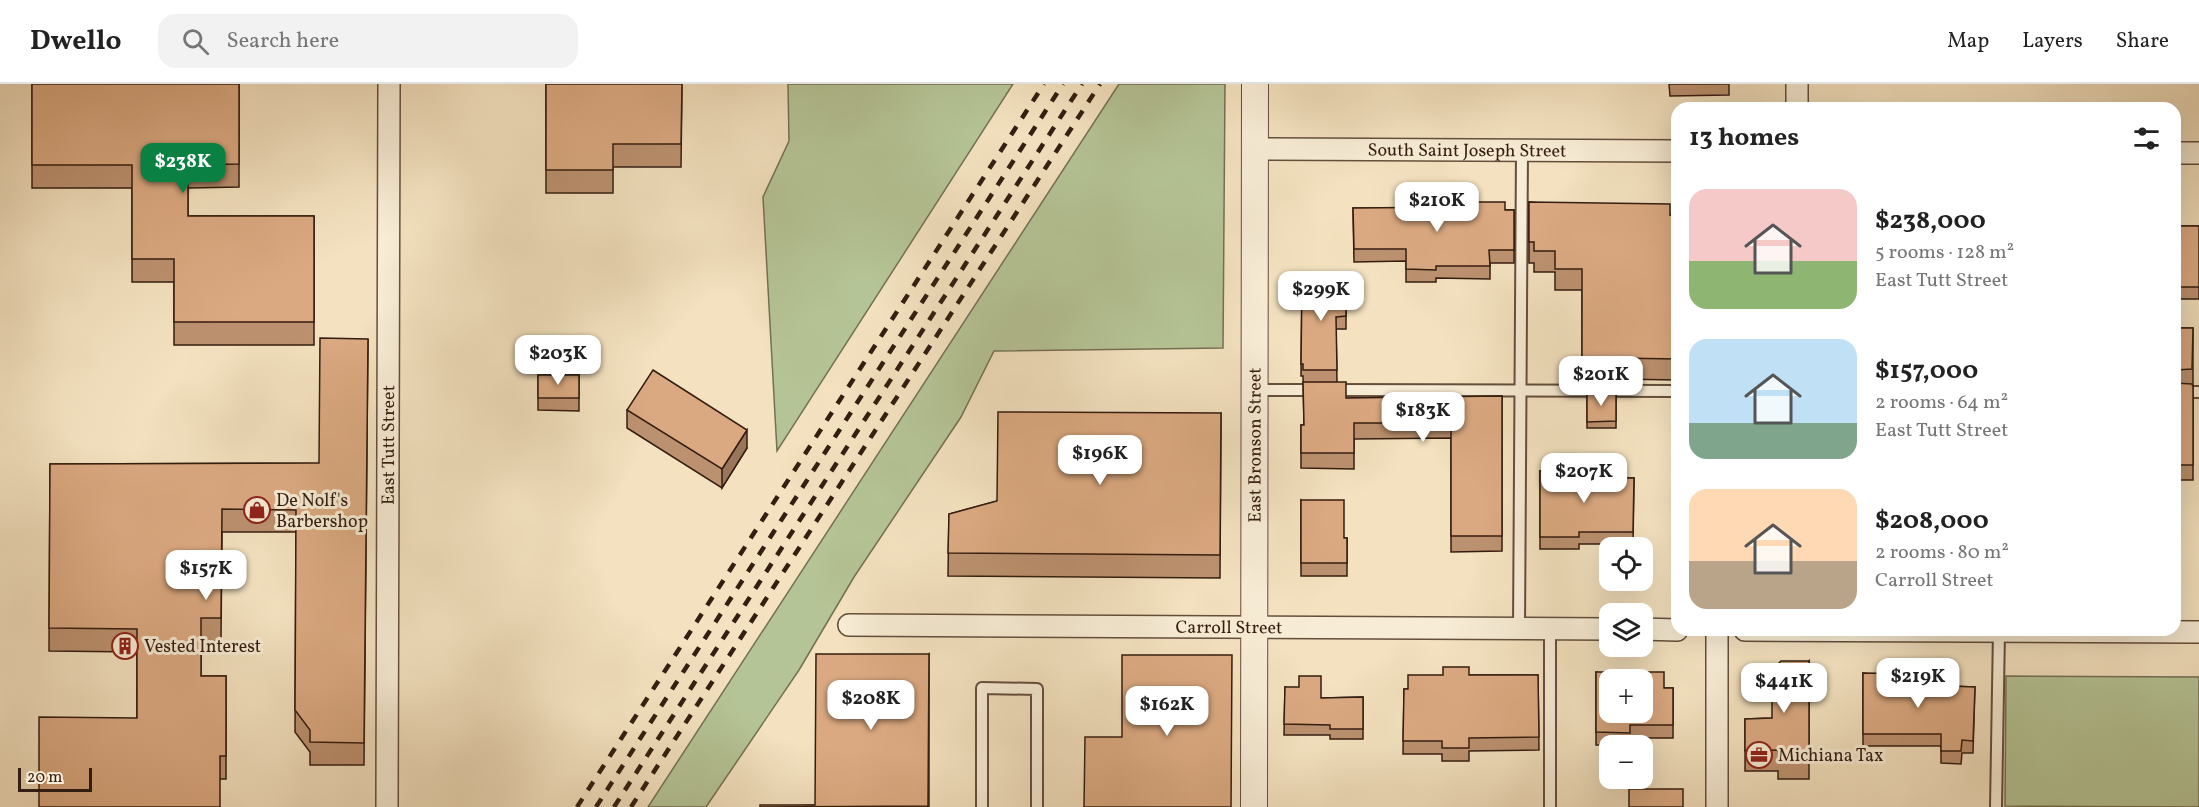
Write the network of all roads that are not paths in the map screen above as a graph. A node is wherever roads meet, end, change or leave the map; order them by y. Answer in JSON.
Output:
{"nodes":[{"id":1,"x":389,"y":84,"type":"edge"},
{"id":2,"x":1256,"y":84,"type":"edge"},
{"id":3,"x":1797,"y":84,"type":"edge"},
{"id":4,"x":1797,"y":102,"type":"edge"},
{"id":5,"x":1255,"y":149,"type":"junction"},
{"id":6,"x":1522,"y":150,"type":"junction"},
{"id":7,"x":1671,"y":151,"type":"edge"},
{"id":8,"x":2181,"y":153,"type":"edge"},
{"id":9,"x":2199,"y":153,"type":"edge"},
{"id":10,"x":1255,"y":390,"type":"junction"},
{"id":11,"x":1520,"y":390,"type":"junction"},
{"id":12,"x":1671,"y":391,"type":"edge"},
{"id":13,"x":2181,"y":392,"type":"edge"},
{"id":14,"x":2199,"y":392,"type":"edge"},
{"id":15,"x":849,"y":625,"type":"dead end"},
{"id":16,"x":1254,"y":628,"type":"junction"},
{"id":17,"x":1520,"y":629,"type":"junction"},
{"id":18,"x":1550,"y":629,"type":"junction"},
{"id":19,"x":1599,"y":629,"type":"edge"},
{"id":20,"x":1653,"y":629,"type":"edge"},
{"id":21,"x":1671,"y":630,"type":"edge"},
{"id":22,"x":2181,"y":632,"type":"edge"},
{"id":23,"x":2199,"y":632,"type":"edge"},
{"id":24,"x":1718,"y":636,"type":"edge"},
{"id":25,"x":1999,"y":636,"type":"edge"},
{"id":26,"x":387,"y":807,"type":"edge"},
{"id":27,"x":982,"y":807,"type":"edge"},
{"id":28,"x":1037,"y":807,"type":"edge"},
{"id":29,"x":1254,"y":807,"type":"edge"},
{"id":30,"x":1551,"y":807,"type":"edge"},
{"id":31,"x":1717,"y":807,"type":"edge"},
{"id":32,"x":1996,"y":807,"type":"edge"}],
"edges":[{"from":1,"to":26,"type":"street","name":"East Tutt Street"},
{"from":2,"to":5,"type":"street","name":"East Bronson Street"},
{"from":3,"to":4,"type":"street"},
{"from":5,"to":6,"type":"street","name":"South Saint Joseph Street"},
{"from":5,"to":10,"type":"street","name":"East Bronson Street"},
{"from":6,"to":7,"type":"street","name":"South Saint Joseph Street"},
{"from":6,"to":11,"type":"lane"},
{"from":8,"to":9,"type":"street"},
{"from":10,"to":11,"type":"lane"},
{"from":10,"to":16,"type":"street","name":"East Bronson Street"},
{"from":11,"to":12,"type":"lane"},
{"from":11,"to":17,"type":"lane"},
{"from":13,"to":14,"type":"lane"},
{"from":15,"to":16,"type":"street","name":"Carroll Street"},
{"from":16,"to":17,"type":"street","name":"Carroll Street"},
{"from":16,"to":29,"type":"street","name":"East Bronson Street"},
{"from":17,"to":18,"type":"street","name":"Carroll Street"},
{"from":18,"to":19,"type":"street","name":"Carroll Street"},
{"from":18,"to":30,"type":"lane"},
{"from":20,"to":21,"type":"street"},
{"from":22,"to":23,"type":"street"},
{"from":24,"to":31,"type":"street"},
{"from":25,"to":32,"type":"lane"},
{"from":27,"to":28,"type":"lane"}]}
